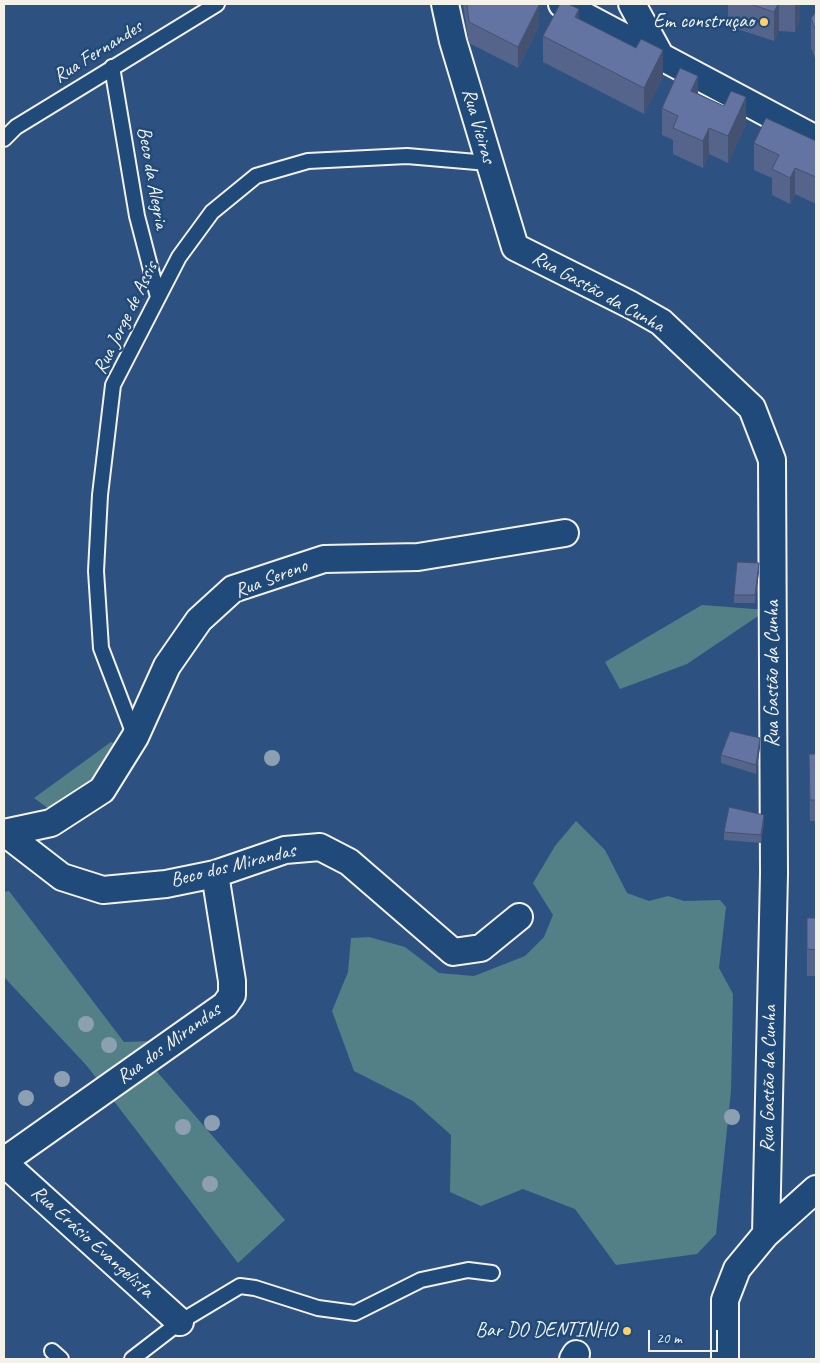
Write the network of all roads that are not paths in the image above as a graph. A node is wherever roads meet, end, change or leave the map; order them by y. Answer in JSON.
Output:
{"nodes":[{"id":1,"x":217,"y":4,"type":"edge"},
{"id":2,"x":445,"y":4,"type":"edge"},
{"id":3,"x":562,"y":4,"type":"edge"},
{"id":4,"x":632,"y":4,"type":"edge"},
{"id":5,"x":661,"y":57,"type":"junction"},
{"id":6,"x":112,"y":67,"type":"junction"},
{"id":7,"x":4,"y":139,"type":"edge"},
{"id":8,"x":816,"y":139,"type":"edge"},
{"id":9,"x":488,"y":163,"type":"junction"},
{"id":10,"x":515,"y":247,"type":"joint"},
{"id":11,"x":158,"y":297,"type":"junction"},
{"id":12,"x":565,"y":533,"type":"dead end"},
{"id":13,"x":136,"y":737,"type":"junction"},
{"id":14,"x":5,"y":833,"type":"edge"},
{"id":15,"x":215,"y":874,"type":"junction"},
{"id":16,"x":519,"y":917,"type":"dead end"},
{"id":17,"x":4,"y":1162,"type":"edge"},
{"id":18,"x":816,"y":1189,"type":"edge"},
{"id":19,"x":766,"y":1234,"type":"junction"},
{"id":20,"x":492,"y":1273,"type":"dead end"},
{"id":21,"x":180,"y":1322,"type":"junction"},
{"id":22,"x":132,"y":1359,"type":"edge"},
{"id":23,"x":725,"y":1359,"type":"edge"}],
"edges":[{"from":1,"to":6,"type":"lane","name":"Rua Fernandes"},
{"from":2,"to":9,"type":"street","name":"Rua Vieiras"},
{"from":3,"to":5,"type":"street"},
{"from":4,"to":5,"type":"street"},
{"from":5,"to":8,"type":"street"},
{"from":6,"to":7,"type":"lane","name":"Rua Fernandes"},
{"from":6,"to":11,"type":"lane","name":"Beco da Alegria"},
{"from":9,"to":10,"type":"street","name":"Rua Vieiras"},
{"from":9,"to":11,"type":"lane","name":"Rua Jorge de Assis"},
{"from":10,"to":19,"type":"street","name":"Rua Gastão da Cunha"},
{"from":11,"to":13,"type":"lane","name":"Rua Jorge de Assis"},
{"from":12,"to":13,"type":"street","name":"Rua Sereno"},
{"from":13,"to":14,"type":"street","name":"Rua Sereno"},
{"from":14,"to":15,"type":"street","name":"Beco dos Mirandas"},
{"from":15,"to":16,"type":"street","name":"Beco dos Mirandas"},
{"from":15,"to":17,"type":"street","name":"Rua dos Mirandas"},
{"from":17,"to":21,"type":"street","name":"Rua Erásio Evangelista"},
{"from":18,"to":19,"type":"street"},
{"from":19,"to":23,"type":"street"},
{"from":20,"to":21,"type":"lane"},
{"from":21,"to":22,"type":"lane"}]}
